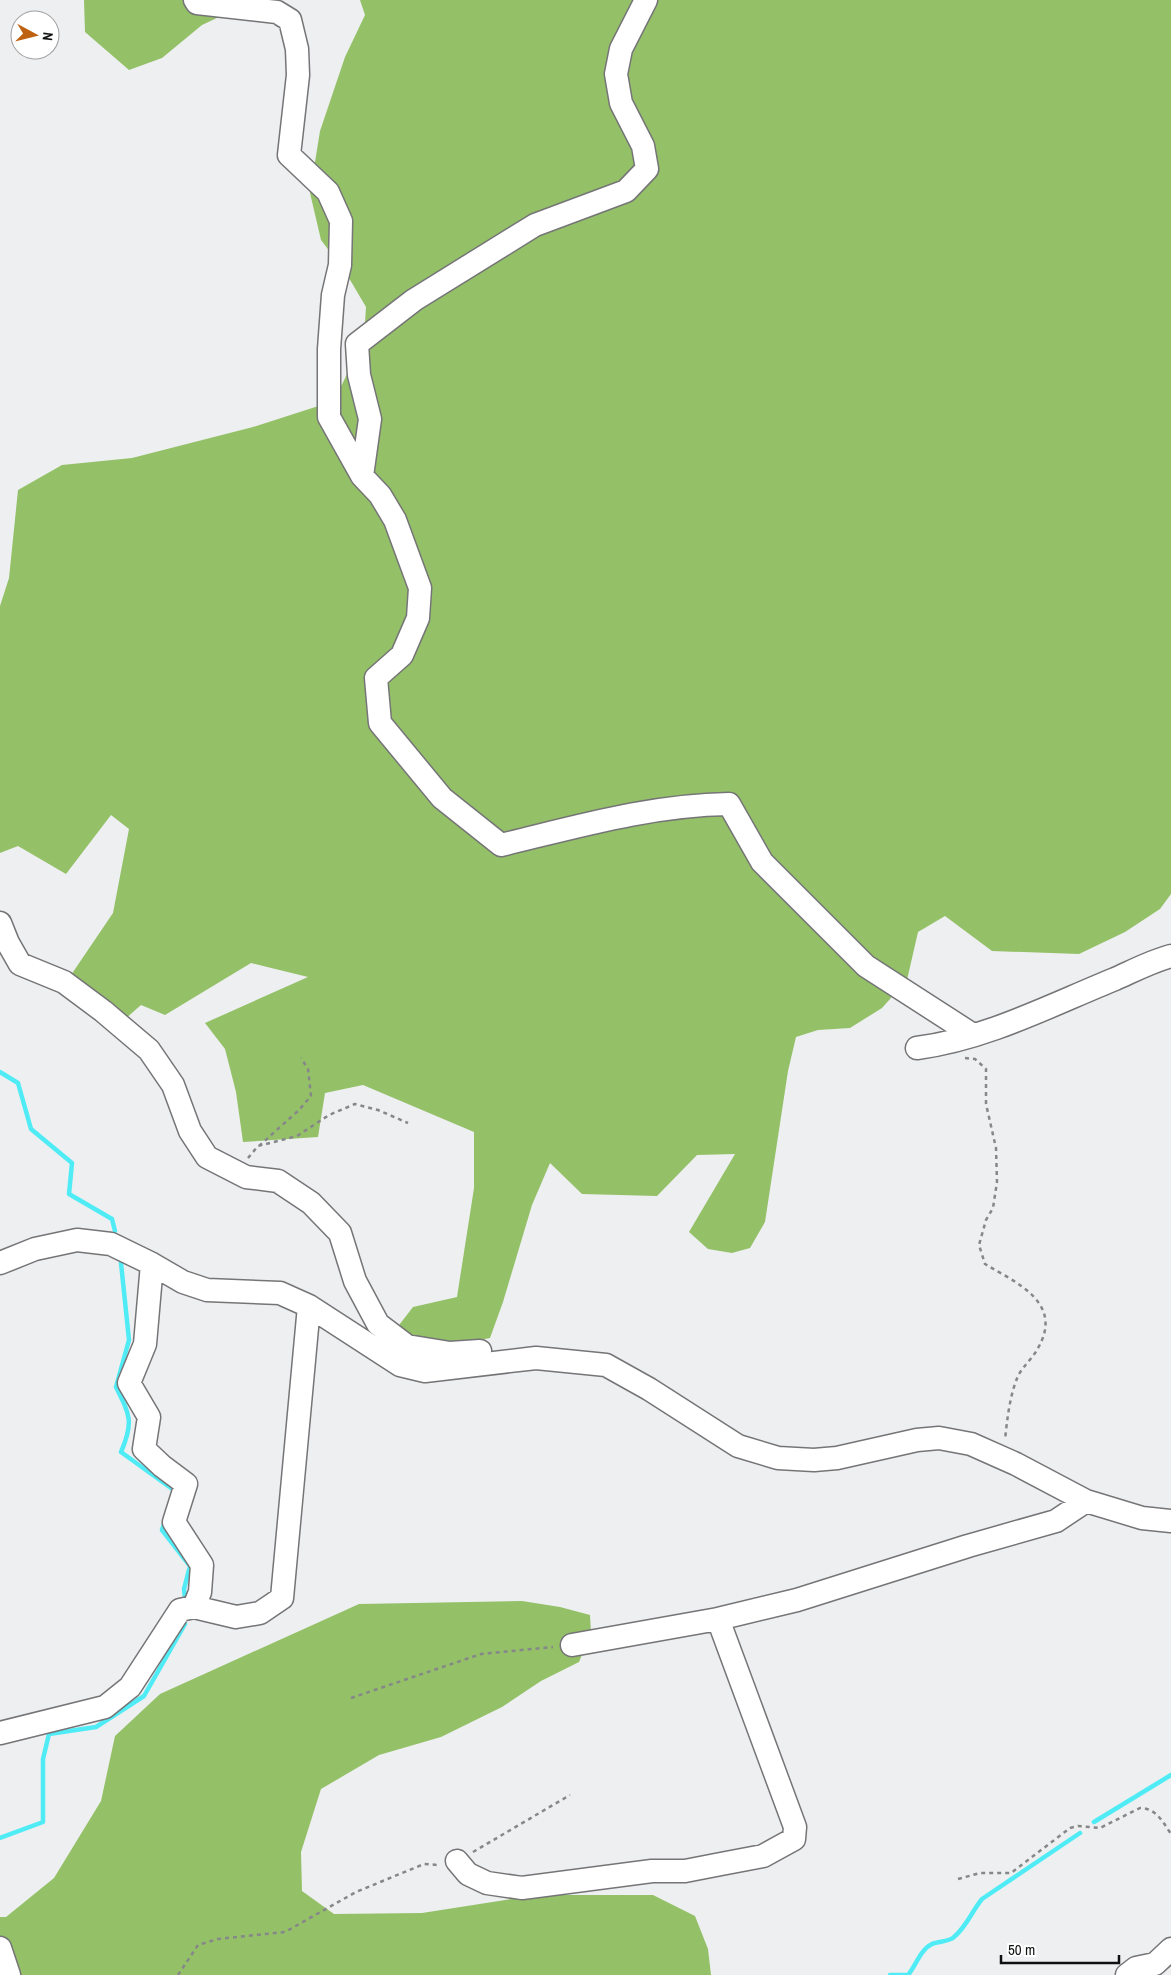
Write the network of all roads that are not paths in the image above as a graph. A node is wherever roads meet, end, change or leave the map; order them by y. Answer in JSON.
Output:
{"nodes":[{"id":1,"x":195,"y":0,"type":"edge"},
{"id":2,"x":646,"y":0,"type":"edge"},
{"id":3,"x":362,"y":476,"type":"junction"},
{"id":4,"x":0,"y":923,"type":"edge"},
{"id":5,"x":1171,"y":956,"type":"edge"},
{"id":6,"x":973,"y":1035,"type":"junction"},
{"id":7,"x":917,"y":1048,"type":"dead end"},
{"id":8,"x":0,"y":1263,"type":"edge"},
{"id":9,"x":152,"y":1264,"type":"junction"},
{"id":10,"x":309,"y":1306,"type":"junction"},
{"id":11,"x":510,"y":1361,"type":"junction"},
{"id":12,"x":1086,"y":1501,"type":"junction"},
{"id":13,"x":1171,"y":1521,"type":"edge"},
{"id":14,"x":194,"y":1606,"type":"junction"},
{"id":15,"x":718,"y":1619,"type":"junction"},
{"id":16,"x":572,"y":1645,"type":"road end"},
{"id":17,"x":0,"y":1733,"type":"edge"},
{"id":18,"x":457,"y":1861,"type":"road end"},
{"id":19,"x":0,"y":1948,"type":"edge"},
{"id":20,"x":1171,"y":1949,"type":"edge"},
{"id":21,"x":9,"y":1975,"type":"edge"},
{"id":22,"x":1127,"y":1975,"type":"edge"}],
"edges":[{"from":1,"to":3,"type":"street"},
{"from":2,"to":3,"type":"street"},
{"from":3,"to":6,"type":"street"},
{"from":4,"to":11,"type":"street"},
{"from":5,"to":6,"type":"street"},
{"from":6,"to":7,"type":"street"},
{"from":8,"to":9,"type":"street"},
{"from":9,"to":10,"type":"street"},
{"from":9,"to":14,"type":"street"},
{"from":10,"to":11,"type":"street"},
{"from":10,"to":14,"type":"street"},
{"from":11,"to":12,"type":"street"},
{"from":12,"to":13,"type":"street"},
{"from":12,"to":15,"type":"street"},
{"from":14,"to":17,"type":"street"},
{"from":15,"to":16,"type":"street"},
{"from":15,"to":18,"type":"street"},
{"from":19,"to":21,"type":"street"},
{"from":20,"to":22,"type":"street"}]}
